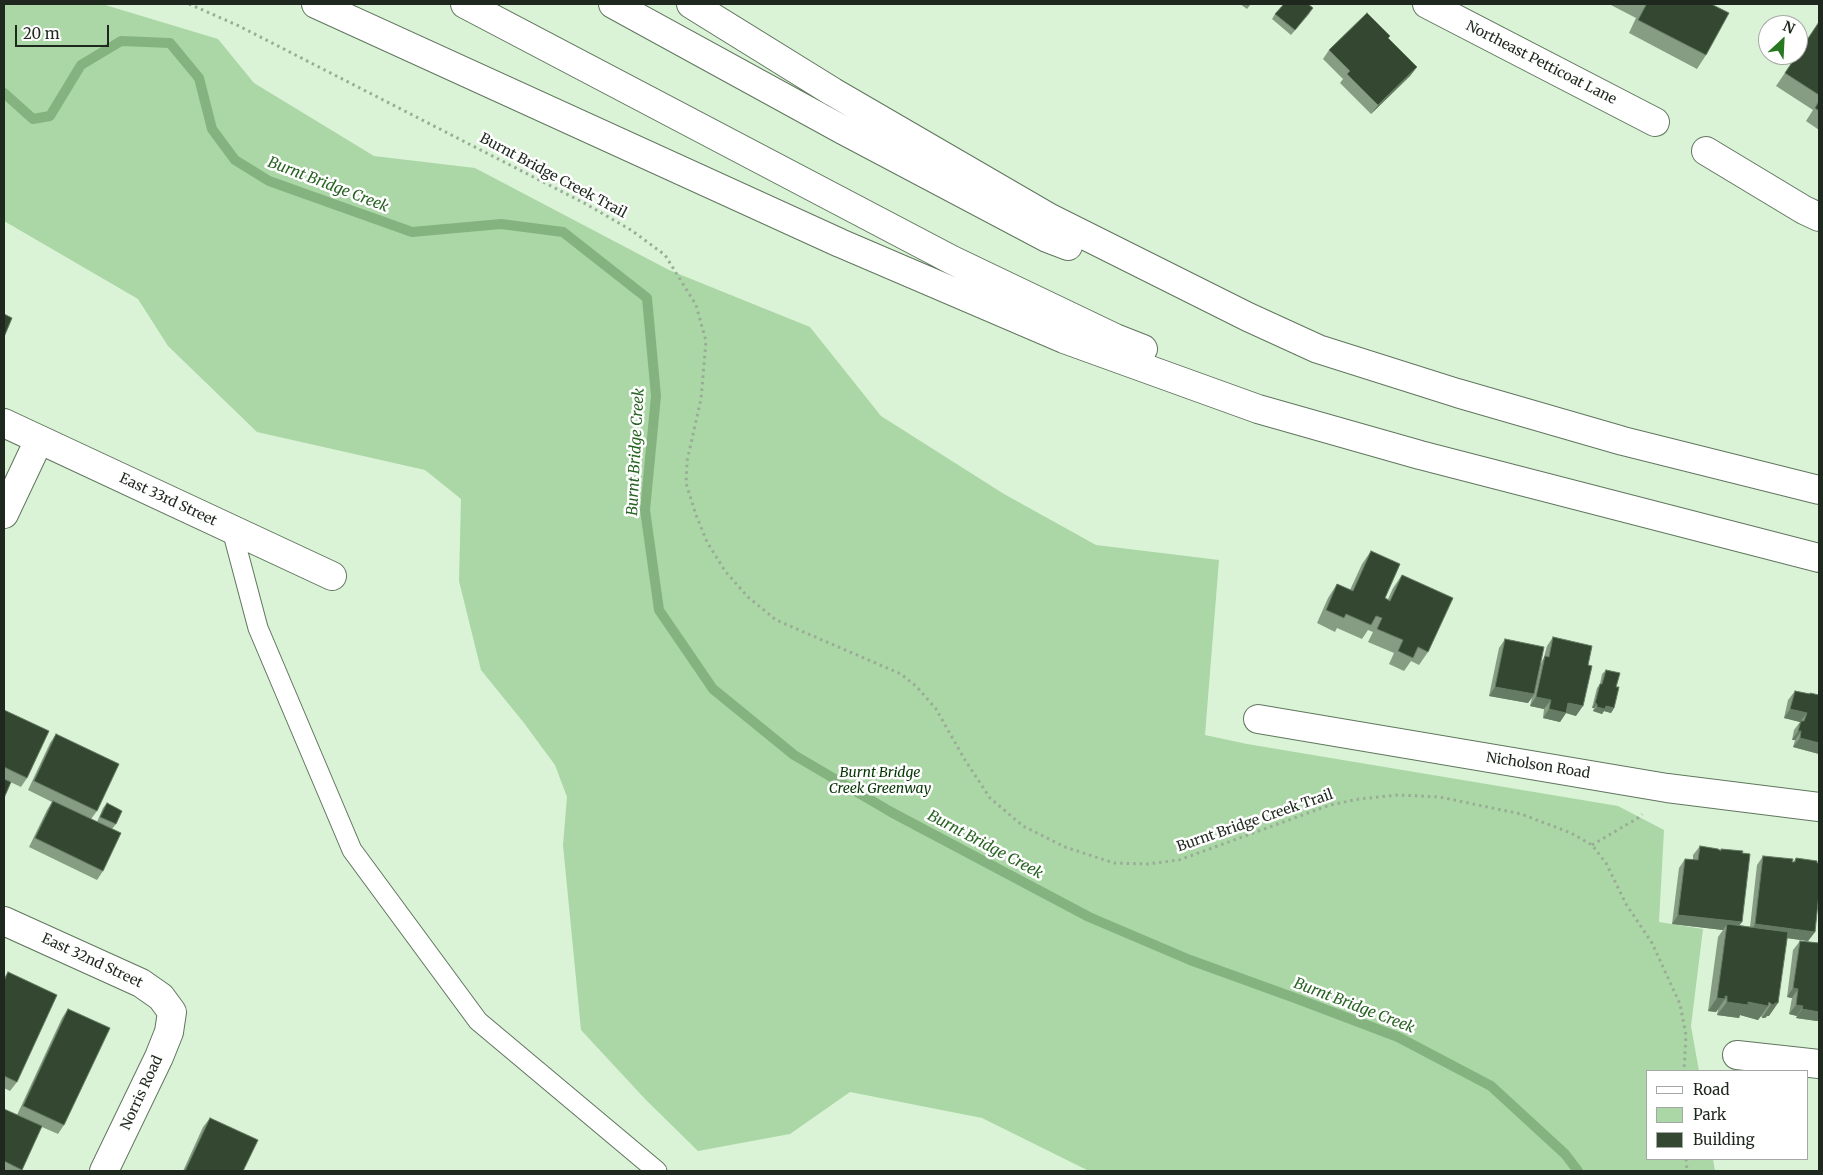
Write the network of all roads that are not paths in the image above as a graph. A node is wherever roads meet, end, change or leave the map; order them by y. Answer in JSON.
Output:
{"nodes":[{"id":1,"x":316,"y":4,"type":"edge"},
{"id":2,"x":465,"y":4,"type":"edge"},
{"id":3,"x":613,"y":4,"type":"edge"},
{"id":4,"x":691,"y":4,"type":"edge"},
{"id":5,"x":1427,"y":4,"type":"edge"},
{"id":6,"x":1655,"y":122,"type":"dead end"},
{"id":7,"x":1706,"y":151,"type":"dead end"},
{"id":8,"x":1819,"y":217,"type":"edge"},
{"id":9,"x":1248,"y":317,"type":"junction"},
{"id":10,"x":4,"y":423,"type":"edge"},
{"id":11,"x":39,"y":440,"type":"junction"},
{"id":12,"x":1819,"y":490,"type":"edge"},
{"id":13,"x":1618,"y":507,"type":"junction"},
{"id":14,"x":4,"y":514,"type":"edge"},
{"id":15,"x":232,"y":530,"type":"junction"},
{"id":16,"x":1819,"y":558,"type":"edge"},
{"id":17,"x":332,"y":576,"type":"dead end"},
{"id":18,"x":1258,"y":719,"type":"dead end"},
{"id":19,"x":1819,"y":807,"type":"edge"},
{"id":20,"x":4,"y":921,"type":"edge"},
{"id":21,"x":172,"y":1012,"type":"joint"},
{"id":22,"x":1737,"y":1054,"type":"dead end"},
{"id":23,"x":1819,"y":1064,"type":"edge"},
{"id":24,"x":104,"y":1171,"type":"edge"},
{"id":25,"x":657,"y":1171,"type":"edge"}],
"edges":[{"from":1,"to":13,"type":"main road"},
{"from":2,"to":13,"type":"main road"},
{"from":3,"to":9,"type":"main road"},
{"from":4,"to":9,"type":"main road"},
{"from":5,"to":6,"type":"main road","name":"Northeast Petticoat Lane"},
{"from":7,"to":8,"type":"main road"},
{"from":9,"to":12,"type":"main road"},
{"from":10,"to":11,"type":"main road","name":"East 33rd Street"},
{"from":11,"to":14,"type":"main road"},
{"from":11,"to":15,"type":"main road","name":"East 33rd Street"},
{"from":13,"to":16,"type":"main road"},
{"from":15,"to":17,"type":"main road","name":"East 33rd Street"},
{"from":15,"to":25,"type":"lane"},
{"from":18,"to":19,"type":"main road","name":"Nicholson Road"},
{"from":20,"to":21,"type":"main road","name":"East 32nd Street"},
{"from":21,"to":24,"type":"main road","name":"Norris Road"},
{"from":22,"to":23,"type":"main road"}]}
